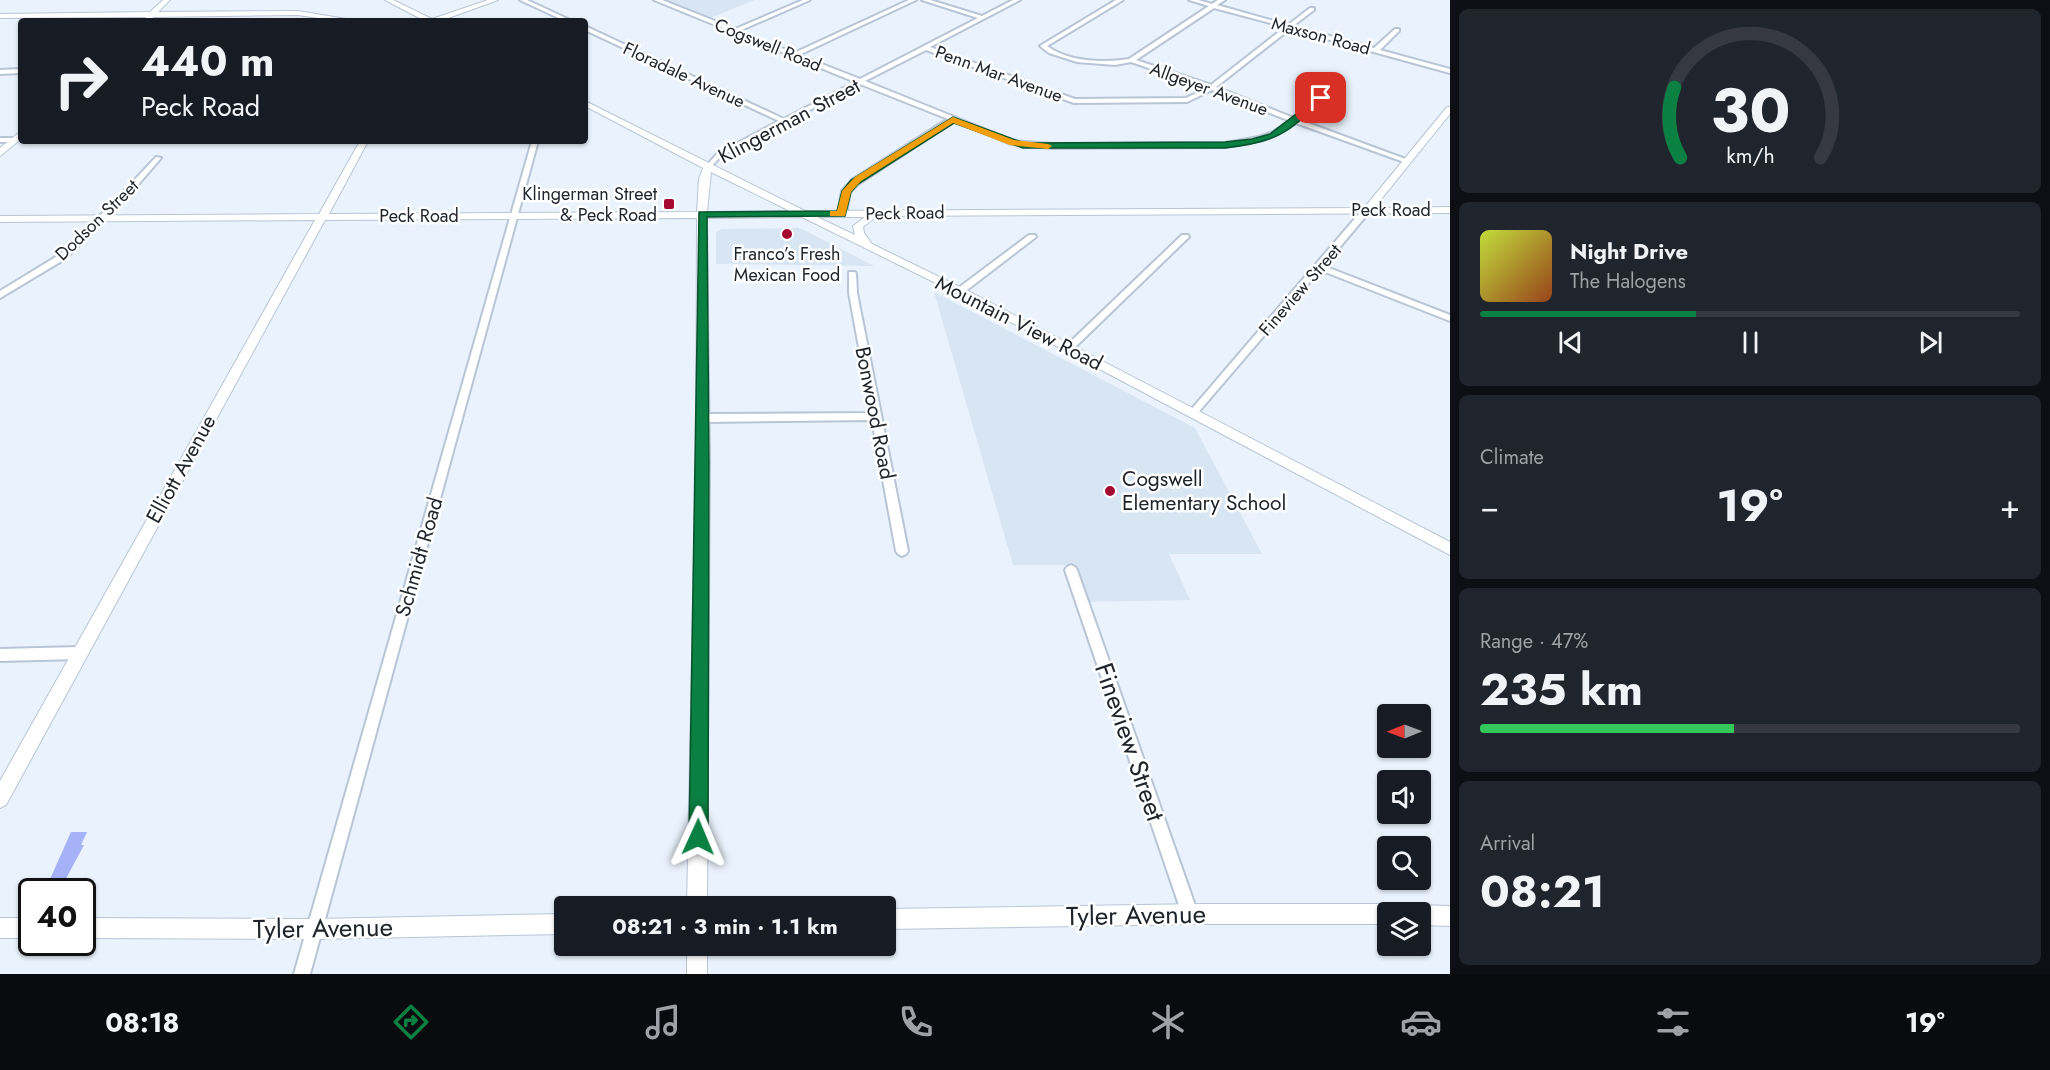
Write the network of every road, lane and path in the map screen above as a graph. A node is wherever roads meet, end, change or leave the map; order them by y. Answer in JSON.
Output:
{"nodes":[{"id":1,"x":167,"y":0,"type":"edge"},
{"id":2,"x":388,"y":0,"type":"edge"},
{"id":3,"x":495,"y":0,"type":"edge"},
{"id":4,"x":524,"y":0,"type":"edge"},
{"id":5,"x":657,"y":0,"type":"edge"},
{"id":6,"x":807,"y":0,"type":"edge"},
{"id":7,"x":913,"y":0,"type":"edge"},
{"id":8,"x":925,"y":0,"type":"edge"},
{"id":9,"x":1017,"y":0,"type":"edge"},
{"id":10,"x":1120,"y":0,"type":"edge"},
{"id":11,"x":1192,"y":0,"type":"edge"},
{"id":12,"x":1222,"y":0,"type":"edge"},
{"id":13,"x":1213,"y":6,"type":"junction"},
{"id":14,"x":1312,"y":9,"type":"dead end"},
{"id":15,"x":151,"y":15,"type":"junction"},
{"id":16,"x":0,"y":16,"type":"edge"},
{"id":17,"x":148,"y":18,"type":"edge"},
{"id":18,"x":333,"y":18,"type":"edge"},
{"id":19,"x":426,"y":18,"type":"edge"},
{"id":20,"x":441,"y":18,"type":"edge"},
{"id":21,"x":563,"y":18,"type":"edge"},
{"id":22,"x":982,"y":18,"type":"junction"},
{"id":23,"x":1289,"y":27,"type":"junction"},
{"id":24,"x":588,"y":29,"type":"edge"},
{"id":25,"x":1397,"y":30,"type":"dead end"},
{"id":26,"x":735,"y":31,"type":"junction"},
{"id":27,"x":926,"y":48,"type":"junction"},
{"id":28,"x":1375,"y":51,"type":"junction"},
{"id":29,"x":794,"y":55,"type":"junction"},
{"id":30,"x":1131,"y":60,"type":"junction"},
{"id":31,"x":18,"y":71,"type":"edge"},
{"id":32,"x":1450,"y":71,"type":"edge"},
{"id":33,"x":0,"y":72,"type":"edge"},
{"id":34,"x":1334,"y":76,"type":"dead end"},
{"id":35,"x":860,"y":83,"type":"junction"},
{"id":36,"x":1212,"y":88,"type":"junction"},
{"id":37,"x":588,"y":107,"type":"edge"},
{"id":38,"x":1450,"y":109,"type":"edge"},
{"id":39,"x":953,"y":119,"type":"junction"},
{"id":40,"x":783,"y":121,"type":"junction"},
{"id":41,"x":1295,"y":121,"type":"junction"},
{"id":42,"x":18,"y":137,"type":"edge"},
{"id":43,"x":0,"y":140,"type":"edge"},
{"id":44,"x":362,"y":144,"type":"edge"},
{"id":45,"x":534,"y":144,"type":"edge"},
{"id":46,"x":0,"y":153,"type":"edge"},
{"id":47,"x":158,"y":158,"type":"dead end"},
{"id":48,"x":1406,"y":161,"type":"junction"},
{"id":49,"x":708,"y":167,"type":"junction"},
{"id":50,"x":1367,"y":210,"type":"junction"},
{"id":51,"x":1450,"y":210,"type":"edge"},
{"id":52,"x":842,"y":213,"type":"junction"},
{"id":53,"x":876,"y":213,"type":"junction"},
{"id":54,"x":702,"y":214,"type":"junction"},
{"id":55,"x":802,"y":214,"type":"junction"},
{"id":56,"x":515,"y":216,"type":"junction"},
{"id":57,"x":321,"y":217,"type":"junction"},
{"id":58,"x":102,"y":218,"type":"junction"},
{"id":59,"x":0,"y":219,"type":"edge"},
{"id":60,"x":1032,"y":237,"type":"dead end"},
{"id":61,"x":1185,"y":237,"type":"dead end"},
{"id":62,"x":879,"y":252,"type":"junction"},
{"id":63,"x":1320,"y":267,"type":"junction"},
{"id":64,"x":852,"y":274,"type":"dead end"},
{"id":65,"x":960,"y":291,"type":"junction"},
{"id":66,"x":0,"y":295,"type":"edge"},
{"id":67,"x":1450,"y":318,"type":"edge"},
{"id":68,"x":1069,"y":348,"type":"junction"},
{"id":69,"x":1193,"y":414,"type":"junction"},
{"id":70,"x":875,"y":416,"type":"junction"},
{"id":71,"x":703,"y":418,"type":"junction"},
{"id":72,"x":1450,"y":549,"type":"edge"},
{"id":73,"x":902,"y":551,"type":"dead end"},
{"id":74,"x":1071,"y":570,"type":"dead end"},
{"id":75,"x":79,"y":653,"type":"junction"},
{"id":76,"x":0,"y":655,"type":"edge"},
{"id":77,"x":0,"y":798,"type":"edge"},
{"id":78,"x":698,"y":896,"type":"edge"},
{"id":79,"x":1190,"y":914,"type":"junction"},
{"id":80,"x":1377,"y":914,"type":"edge"},
{"id":81,"x":1431,"y":915,"type":"edge"},
{"id":82,"x":1450,"y":916,"type":"edge"},
{"id":83,"x":896,"y":919,"type":"edge"},
{"id":84,"x":554,"y":924,"type":"edge"},
{"id":85,"x":0,"y":928,"type":"edge"},
{"id":86,"x":18,"y":928,"type":"edge"},
{"id":87,"x":96,"y":928,"type":"edge"},
{"id":88,"x":315,"y":929,"type":"junction"},
{"id":89,"x":697,"y":956,"type":"edge"},
{"id":90,"x":302,"y":974,"type":"edge"},
{"id":91,"x":697,"y":974,"type":"edge"}],
"edges":[{"from":1,"to":15,"type":"street"},
{"from":2,"to":19,"type":"street"},
{"from":3,"to":20,"type":"street"},
{"from":4,"to":21,"type":"street"},
{"from":5,"to":26,"type":"street","name":"Cogswell Road"},
{"from":6,"to":26,"type":"street"},
{"from":7,"to":29,"type":"street"},
{"from":8,"to":22,"type":"street"},
{"from":9,"to":22,"type":"street","name":"Klingerman Street"},
{"from":10,"to":30,"type":"street","name":"Allgeyer Avenue"},
{"from":11,"to":13,"type":"street","name":"Maxson Road"},
{"from":12,"to":13,"type":"street"},
{"from":13,"to":23,"type":"street","name":"Maxson Road"},
{"from":13,"to":30,"type":"street"},
{"from":14,"to":23,"type":"street","name":"Penn Mar Avenue"},
{"from":15,"to":16,"type":"street"},
{"from":15,"to":17,"type":"street"},
{"from":15,"to":18,"type":"street"},
{"from":22,"to":27,"type":"street","name":"Klingerman Street"},
{"from":23,"to":28,"type":"street","name":"Maxson Road"},
{"from":23,"to":36,"type":"street","name":"Penn Mar Avenue"},
{"from":24,"to":40,"type":"street","name":"Floradale Avenue"},
{"from":25,"to":28,"type":"street"},
{"from":26,"to":29,"type":"street","name":"Cogswell Road"},
{"from":27,"to":35,"type":"street","name":"Klingerman Street"},
{"from":27,"to":36,"type":"street","name":"Penn Mar Avenue"},
{"from":28,"to":32,"type":"street","name":"Maxson Road"},
{"from":29,"to":35,"type":"street","name":"Cogswell Road"},
{"from":30,"to":36,"type":"street","name":"Allgeyer Avenue"},
{"from":31,"to":33,"type":"street"},
{"from":34,"to":41,"type":"street","name":"Cogswell Road"},
{"from":35,"to":39,"type":"street","name":"Cogswell Road"},
{"from":35,"to":40,"type":"street","name":"Klingerman Street"},
{"from":36,"to":41,"type":"street","name":"Allgeyer Avenue"},
{"from":37,"to":49,"type":"street","name":"Mountain View Road"},
{"from":38,"to":48,"type":"street","name":"Fineview Street"},
{"from":39,"to":41,"type":"street","name":"Cogswell Road"},
{"from":39,"to":52,"type":"street"},
{"from":40,"to":49,"type":"street","name":"Klingerman Street"},
{"from":41,"to":48,"type":"street","name":"Allgeyer Avenue"},
{"from":42,"to":43,"type":"street"},
{"from":42,"to":46,"type":"street"},
{"from":44,"to":57,"type":"street","name":"Elliott Avenue"},
{"from":45,"to":56,"type":"street","name":"Schmidt Road"},
{"from":47,"to":58,"type":"street","name":"Dodson Street"},
{"from":48,"to":50,"type":"street","name":"Fineview Street"},
{"from":49,"to":54,"type":"street","name":"Klingerman Street"},
{"from":49,"to":55,"type":"street","name":"Mountain View Road"},
{"from":50,"to":51,"type":"street","name":"Peck Road"},
{"from":50,"to":53,"type":"street","name":"Peck Road"},
{"from":50,"to":63,"type":"street","name":"Fineview Street"},
{"from":52,"to":53,"type":"street","name":"Peck Road"},
{"from":52,"to":55,"type":"street","name":"Peck Road"},
{"from":53,"to":62,"type":"street"},
{"from":54,"to":55,"type":"street","name":"Peck Road"},
{"from":54,"to":56,"type":"street","name":"Peck Road"},
{"from":54,"to":71,"type":"street","name":"Klingerman Street"},
{"from":55,"to":62,"type":"street","name":"Mountain View Road"},
{"from":56,"to":57,"type":"street","name":"Peck Road"},
{"from":56,"to":88,"type":"street","name":"Schmidt Road"},
{"from":57,"to":58,"type":"street","name":"Peck Road"},
{"from":57,"to":75,"type":"street","name":"Elliott Avenue"},
{"from":58,"to":59,"type":"street","name":"Peck Road"},
{"from":58,"to":66,"type":"street","name":"Dodson Street"},
{"from":60,"to":65,"type":"street"},
{"from":61,"to":68,"type":"street"},
{"from":62,"to":65,"type":"street","name":"Mountain View Road"},
{"from":63,"to":67,"type":"street"},
{"from":63,"to":69,"type":"street","name":"Fineview Street"},
{"from":64,"to":70,"type":"street","name":"Bonwood Road"},
{"from":65,"to":68,"type":"street","name":"Mountain View Road"},
{"from":68,"to":69,"type":"street","name":"Mountain View Road"},
{"from":69,"to":72,"type":"street","name":"Mountain View Road"},
{"from":70,"to":71,"type":"street"},
{"from":70,"to":73,"type":"street","name":"Bonwood Road"},
{"from":71,"to":78,"type":"street","name":"Klingerman Street"},
{"from":74,"to":79,"type":"street","name":"Fineview Street"},
{"from":75,"to":76,"type":"street"},
{"from":75,"to":77,"type":"street","name":"Elliott Avenue"},
{"from":79,"to":80,"type":"street","name":"Tyler Avenue"},
{"from":79,"to":83,"type":"street","name":"Tyler Avenue"},
{"from":81,"to":82,"type":"street"},
{"from":84,"to":88,"type":"street","name":"Tyler Avenue"},
{"from":85,"to":86,"type":"street"},
{"from":87,"to":88,"type":"street","name":"Tyler Avenue"},
{"from":88,"to":90,"type":"street","name":"Schmidt Road"},
{"from":89,"to":91,"type":"street"}]}
